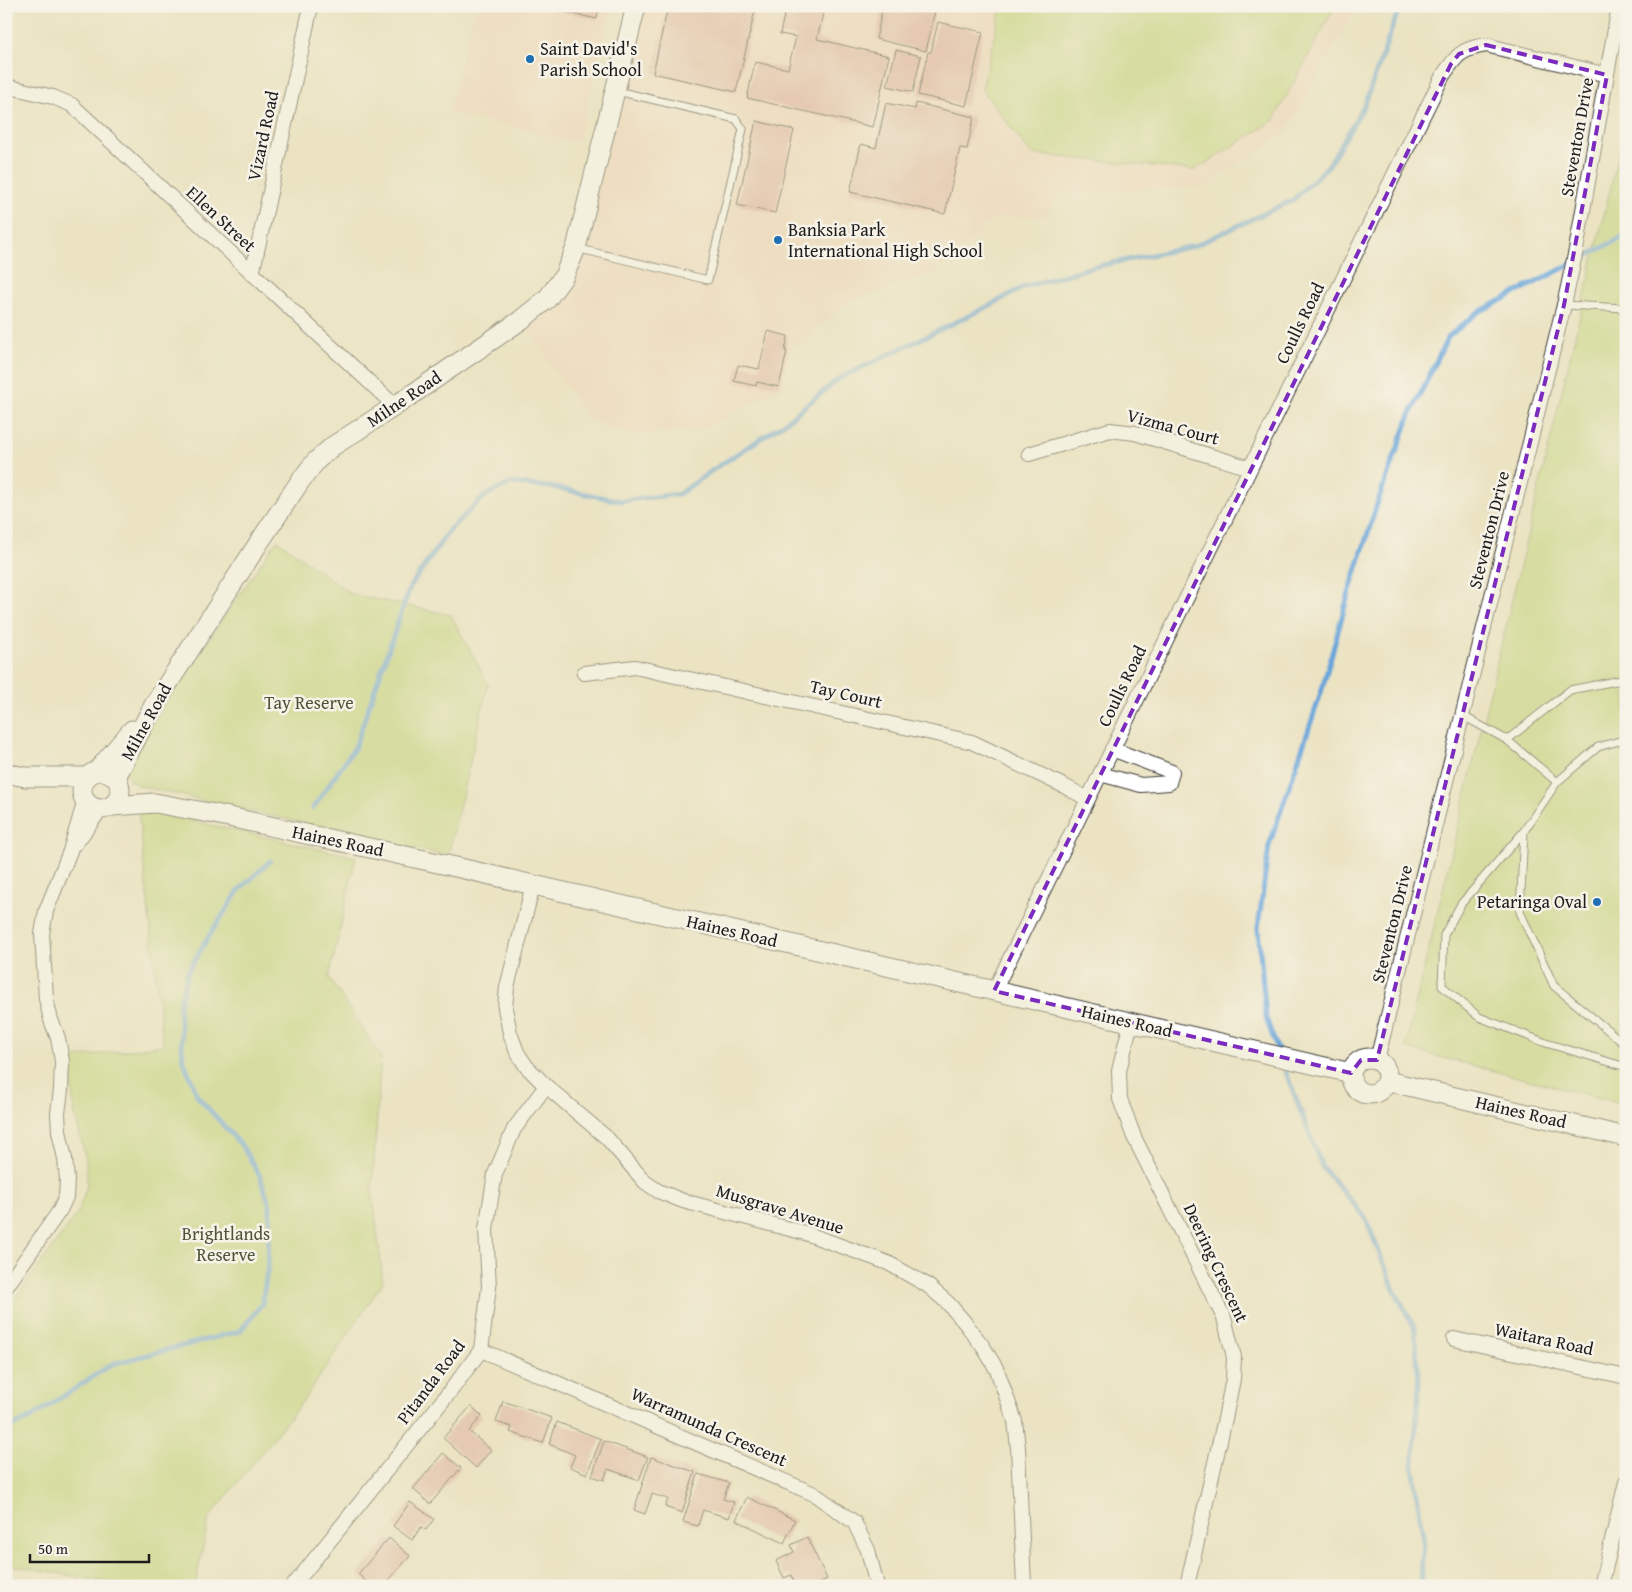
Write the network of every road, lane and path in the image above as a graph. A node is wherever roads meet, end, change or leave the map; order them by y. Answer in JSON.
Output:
{"nodes":[{"id":1,"x":311,"y":6,"type":"edge"},
{"id":2,"x":636,"y":6,"type":"edge"},
{"id":3,"x":1619,"y":6,"type":"edge"},
{"id":4,"x":1607,"y":75,"type":"junction"},
{"id":5,"x":6,"y":86,"type":"edge"},
{"id":6,"x":615,"y":91,"type":"junction"},
{"id":7,"x":576,"y":248,"type":"junction"},
{"id":8,"x":252,"y":274,"type":"junction"},
{"id":9,"x":1564,"y":305,"type":"junction"},
{"id":10,"x":1626,"y":308,"type":"edge"},
{"id":11,"x":395,"y":406,"type":"junction"},
{"id":12,"x":1029,"y":454,"type":"dead end"},
{"id":13,"x":1250,"y":468,"type":"junction"},
{"id":14,"x":584,"y":673,"type":"dead end"},
{"id":15,"x":1626,"y":678,"type":"edge"},
{"id":16,"x":154,"y":705,"type":"junction"},
{"id":17,"x":1463,"y":716,"type":"junction"},
{"id":18,"x":1626,"y":739,"type":"edge"},
{"id":19,"x":1507,"y":740,"type":"junction"},
{"id":20,"x":1112,"y":749,"type":"junction"},
{"id":21,"x":6,"y":773,"type":"edge"},
{"id":22,"x":1100,"y":774,"type":"junction"},
{"id":23,"x":117,"y":780,"type":"junction"},
{"id":24,"x":1557,"y":782,"type":"junction"},
{"id":25,"x":94,"y":793,"type":"junction"},
{"id":26,"x":1088,"y":799,"type":"junction"},
{"id":27,"x":155,"y":803,"type":"junction"},
{"id":28,"x":1524,"y":832,"type":"junction"},
{"id":29,"x":533,"y":885,"type":"junction"},
{"id":30,"x":994,"y":991,"type":"junction"},
{"id":31,"x":1131,"y":1022,"type":"junction"},
{"id":32,"x":1626,"y":1045,"type":"edge"},
{"id":33,"x":1377,"y":1060,"type":"junction"},
{"id":34,"x":1626,"y":1067,"type":"edge"},
{"id":35,"x":1351,"y":1074,"type":"junction"},
{"id":36,"x":1387,"y":1081,"type":"junction"},
{"id":37,"x":546,"y":1086,"type":"junction"},
{"id":38,"x":1626,"y":1137,"type":"edge"},
{"id":39,"x":6,"y":1287,"type":"edge"},
{"id":40,"x":1454,"y":1339,"type":"dead end"},
{"id":41,"x":481,"y":1350,"type":"junction"},
{"id":42,"x":1626,"y":1377,"type":"edge"},
{"id":43,"x":1626,"y":1482,"type":"edge"},
{"id":44,"x":293,"y":1586,"type":"edge"},
{"id":45,"x":877,"y":1586,"type":"edge"},
{"id":46,"x":1024,"y":1586,"type":"edge"},
{"id":47,"x":1187,"y":1586,"type":"edge"},
{"id":48,"x":1601,"y":1586,"type":"edge"}],
"edges":[{"from":1,"to":8,"type":"street","name":"Vizard Road"},
{"from":2,"to":6,"type":"main road","name":"Milne Road"},
{"from":3,"to":4,"type":"street","name":"Steventon Drive"},
{"from":4,"to":9,"type":"street","name":"Steventon Drive"},
{"from":4,"to":13,"type":"street","name":"Coulls Road"},
{"from":5,"to":8,"type":"street","name":"Ellen Street"},
{"from":6,"to":7,"type":"main road","name":"Milne Road"},
{"from":6,"to":7,"type":"lane"},
{"from":7,"to":11,"type":"main road","name":"Milne Road"},
{"from":8,"to":11,"type":"street","name":"Ellen Street"},
{"from":9,"to":10,"type":"lane"},
{"from":9,"to":17,"type":"street","name":"Steventon Drive"},
{"from":11,"to":16,"type":"main road","name":"Milne Road"},
{"from":12,"to":13,"type":"street","name":"Vizma Court"},
{"from":13,"to":20,"type":"street","name":"Coulls Road"},
{"from":14,"to":26,"type":"street","name":"Tay Court"},
{"from":15,"to":19,"type":"lane"},
{"from":16,"to":23,"type":"main road","name":"Milne Road"},
{"from":16,"to":25,"type":"main road"},
{"from":17,"to":19,"type":"lane"},
{"from":17,"to":33,"type":"street","name":"Steventon Drive"},
{"from":18,"to":24,"type":"lane"},
{"from":19,"to":24,"type":"lane"},
{"from":20,"to":22,"type":"street","name":"Coulls Road"},
{"from":20,"to":22,"type":"street","name":"Coulls Road"},
{"from":21,"to":25,"type":"main road","name":"Haines Road"},
{"from":22,"to":26,"type":"street","name":"Coulls Road"},
{"from":23,"to":25,"type":"main road"},
{"from":23,"to":25,"type":"main road","name":"Milne Road"},
{"from":23,"to":27,"type":"main road"},
{"from":24,"to":28,"type":"lane"},
{"from":25,"to":27,"type":"main road","name":"Haines Road"},
{"from":25,"to":39,"type":"street"},
{"from":26,"to":30,"type":"street","name":"Coulls Road"},
{"from":27,"to":29,"type":"main road","name":"Haines Road"},
{"from":28,"to":32,"type":"lane"},
{"from":28,"to":34,"type":"lane"},
{"from":29,"to":30,"type":"main road","name":"Haines Road"},
{"from":29,"to":37,"type":"street","name":"Musgrave Avenue"},
{"from":30,"to":31,"type":"main road","name":"Haines Road"},
{"from":31,"to":35,"type":"main road","name":"Haines Road"},
{"from":31,"to":47,"type":"street","name":"Deering Crescent"},
{"from":33,"to":35,"type":"main road"},
{"from":33,"to":36,"type":"main road"},
{"from":35,"to":36,"type":"main road"},
{"from":36,"to":38,"type":"main road","name":"Haines Road"},
{"from":37,"to":41,"type":"street","name":"Pitanda Road"},
{"from":37,"to":46,"type":"street","name":"Musgrave Avenue"},
{"from":40,"to":42,"type":"street","name":"Waitara Road"},
{"from":41,"to":44,"type":"street","name":"Pitanda Road"},
{"from":41,"to":45,"type":"street","name":"Warramunda Crescent"},
{"from":43,"to":48,"type":"street"}]}
